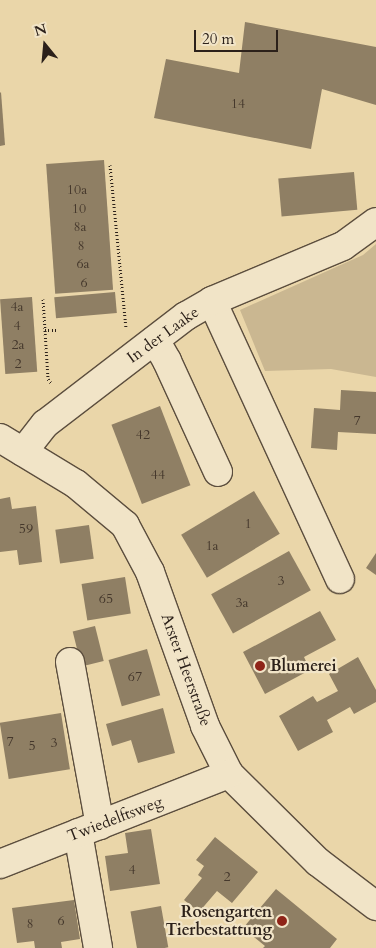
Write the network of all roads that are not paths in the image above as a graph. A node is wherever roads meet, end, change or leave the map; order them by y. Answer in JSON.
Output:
{"nodes":[{"id":1,"x":376,"y":222,"type":"edge"},
{"id":2,"x":212,"y":301,"type":"junction"},
{"id":3,"x":149,"y":344,"type":"junction"},
{"id":4,"x":0,"y":438,"type":"edge"},
{"id":5,"x":23,"y":452,"type":"junction"},
{"id":6,"x":218,"y":472,"type":"dead end"},
{"id":7,"x":340,"y":579,"type":"dead end"},
{"id":8,"x":70,"y":662,"type":"dead end"},
{"id":9,"x":229,"y":774,"type":"junction"},
{"id":10,"x":89,"y":829,"type":"junction"},
{"id":11,"x":0,"y":864,"type":"edge"},
{"id":12,"x":376,"y":906,"type":"edge"},
{"id":13,"x":98,"y":948,"type":"edge"}],
"edges":[{"from":1,"to":2,"type":"street","name":"In der Laake"},
{"from":2,"to":3,"type":"street","name":"In der Laake"},
{"from":2,"to":7,"type":"street"},
{"from":3,"to":5,"type":"street","name":"In der Laake"},
{"from":3,"to":6,"type":"street"},
{"from":4,"to":5,"type":"street","name":"Arster Heerstraße"},
{"from":5,"to":9,"type":"street","name":"Arster Heerstraße"},
{"from":8,"to":10,"type":"street"},
{"from":9,"to":10,"type":"street","name":"Twiedelftsweg"},
{"from":9,"to":12,"type":"street","name":"Arster Heerstraße"},
{"from":10,"to":11,"type":"street","name":"Twiedelftsweg"},
{"from":10,"to":13,"type":"street"}]}
